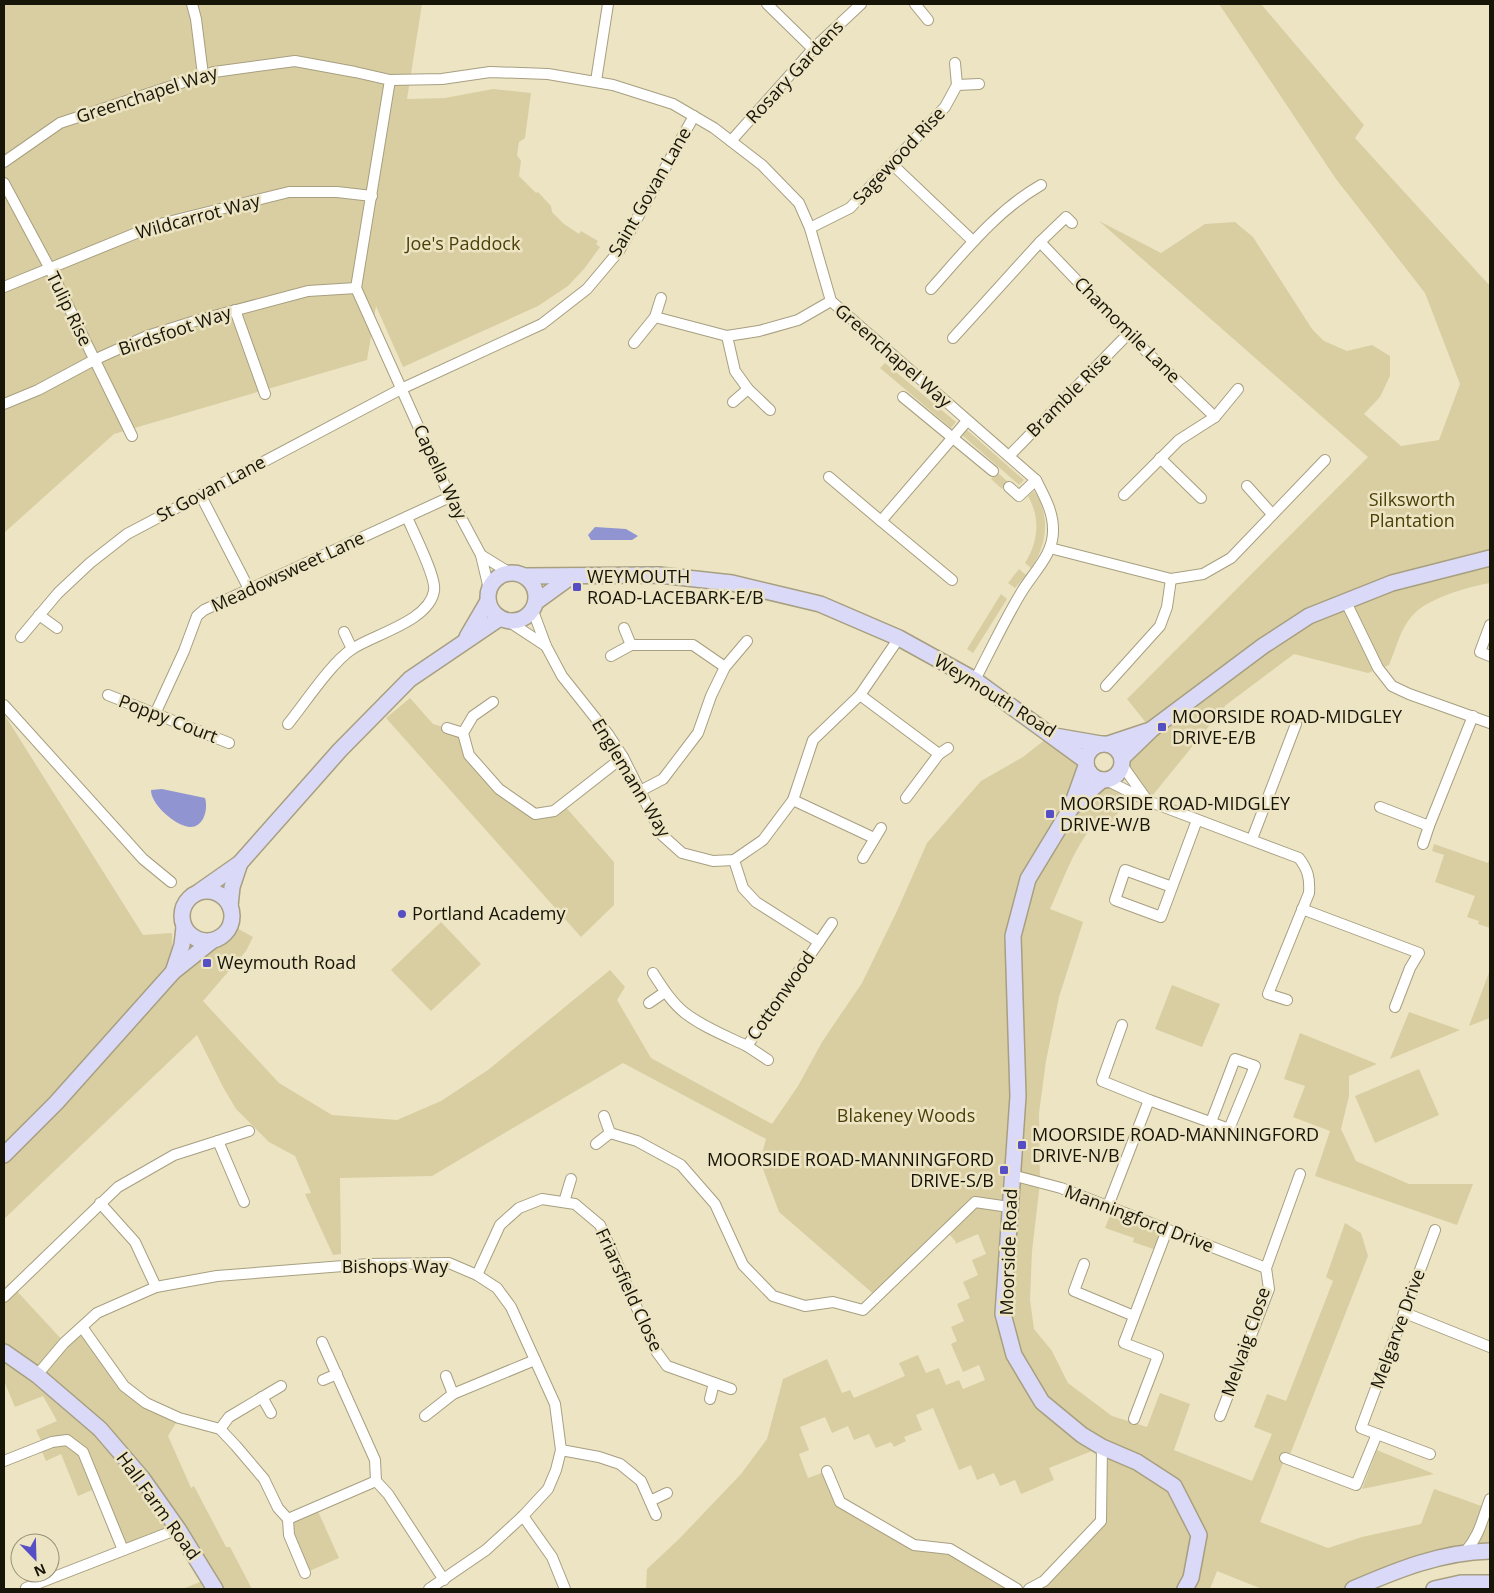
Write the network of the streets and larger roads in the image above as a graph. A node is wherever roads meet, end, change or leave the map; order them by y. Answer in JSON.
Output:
{"nodes":[{"id":1,"x":192,"y":4,"type":"edge"},
{"id":2,"x":608,"y":4,"type":"edge"},
{"id":3,"x":767,"y":4,"type":"edge"},
{"id":4,"x":861,"y":4,"type":"edge"},
{"id":5,"x":916,"y":4,"type":"edge"},
{"id":6,"x":928,"y":20,"type":"dead end"},
{"id":7,"x":813,"y":49,"type":"junction"},
{"id":8,"x":955,"y":63,"type":"dead end"},
{"id":9,"x":203,"y":76,"type":"junction"},
{"id":10,"x":390,"y":80,"type":"junction"},
{"id":11,"x":596,"y":81,"type":"junction"},
{"id":12,"x":979,"y":84,"type":"dead end"},
{"id":13,"x":957,"y":85,"type":"junction"},
{"id":14,"x":694,"y":116,"type":"junction"},
{"id":15,"x":731,"y":141,"type":"junction"},
{"id":16,"x":4,"y":162,"type":"edge"},
{"id":17,"x":893,"y":165,"type":"junction"},
{"id":18,"x":4,"y":183,"type":"edge"},
{"id":19,"x":1040,"y":185,"type":"dead end"},
{"id":20,"x":372,"y":196,"type":"junction"},
{"id":21,"x":1072,"y":222,"type":"dead end"},
{"id":22,"x":810,"y":228,"type":"junction"},
{"id":23,"x":973,"y":241,"type":"junction"},
{"id":24,"x":1040,"y":242,"type":"junction"},
{"id":25,"x":49,"y":267,"type":"junction"},
{"id":26,"x":4,"y":287,"type":"edge"},
{"id":27,"x":356,"y":288,"type":"junction"},
{"id":28,"x":931,"y":289,"type":"dead end"},
{"id":29,"x":661,"y":298,"type":"dead end"},
{"id":30,"x":830,"y":301,"type":"junction"},
{"id":31,"x":235,"y":310,"type":"junction"},
{"id":32,"x":656,"y":317,"type":"junction"},
{"id":33,"x":1128,"y":334,"type":"junction"},
{"id":34,"x":727,"y":336,"type":"junction"},
{"id":35,"x":954,"y":338,"type":"dead end"},
{"id":36,"x":634,"y":343,"type":"dead end"},
{"id":37,"x":94,"y":360,"type":"junction"},
{"id":38,"x":401,"y":389,"type":"junction"},
{"id":39,"x":748,"y":389,"type":"junction"},
{"id":40,"x":1238,"y":389,"type":"dead end"},
{"id":41,"x":265,"y":394,"type":"dead end"},
{"id":42,"x":903,"y":397,"type":"dead end"},
{"id":43,"x":733,"y":402,"type":"dead end"},
{"id":44,"x":4,"y":404,"type":"edge"},
{"id":45,"x":770,"y":410,"type":"dead end"},
{"id":46,"x":1215,"y":416,"type":"junction"},
{"id":47,"x":967,"y":421,"type":"junction"},
{"id":48,"x":132,"y":436,"type":"dead end"},
{"id":49,"x":953,"y":438,"type":"junction"},
{"id":50,"x":1009,"y":456,"type":"junction"},
{"id":51,"x":1160,"y":458,"type":"junction"},
{"id":52,"x":1325,"y":460,"type":"dead end"},
{"id":53,"x":992,"y":471,"type":"dead end"},
{"id":54,"x":829,"y":477,"type":"dead end"},
{"id":55,"x":1036,"y":480,"type":"junction"},
{"id":56,"x":1247,"y":486,"type":"dead end"},
{"id":57,"x":1009,"y":487,"type":"dead end"},
{"id":58,"x":201,"y":496,"type":"junction"},
{"id":59,"x":1124,"y":496,"type":"dead end"},
{"id":60,"x":450,"y":497,"type":"junction"},
{"id":61,"x":1202,"y":498,"type":"dead end"},
{"id":62,"x":1272,"y":514,"type":"junction"},
{"id":63,"x":407,"y":517,"type":"junction"},
{"id":64,"x":881,"y":521,"type":"junction"},
{"id":65,"x":1050,"y":548,"type":"junction"},
{"id":66,"x":481,"y":555,"type":"junction"},
{"id":67,"x":1490,"y":558,"type":"edge"},
{"id":68,"x":510,"y":573,"type":"junction"},
{"id":69,"x":525,"y":576,"type":"junction"},
{"id":70,"x":572,"y":576,"type":"junction"},
{"id":71,"x":1170,"y":579,"type":"junction"},
{"id":72,"x":952,"y":580,"type":"dead end"},
{"id":73,"x":249,"y":589,"type":"junction"},
{"id":74,"x":489,"y":595,"type":"junction"},
{"id":75,"x":1346,"y":602,"type":"junction"},
{"id":76,"x":534,"y":606,"type":"junction"},
{"id":77,"x":39,"y":615,"type":"junction"},
{"id":78,"x":504,"y":620,"type":"junction"},
{"id":79,"x":1490,"y":625,"type":"edge"},
{"id":80,"x":57,"y":628,"type":"dead end"},
{"id":81,"x":624,"y":628,"type":"dead end"},
{"id":82,"x":344,"y":632,"type":"dead end"},
{"id":83,"x":21,"y":636,"type":"dead end"},
{"id":84,"x":899,"y":638,"type":"junction"},
{"id":85,"x":465,"y":641,"type":"junction"},
{"id":86,"x":747,"y":641,"type":"dead end"},
{"id":87,"x":631,"y":645,"type":"junction"},
{"id":88,"x":546,"y":646,"type":"junction"},
{"id":89,"x":352,"y":649,"type":"junction"},
{"id":90,"x":611,"y":656,"type":"dead end"},
{"id":91,"x":1490,"y":656,"type":"edge"},
{"id":92,"x":725,"y":667,"type":"junction"},
{"id":93,"x":975,"y":680,"type":"junction"},
{"id":94,"x":1106,"y":686,"type":"dead end"},
{"id":95,"x":108,"y":695,"type":"dead end"},
{"id":96,"x":860,"y":695,"type":"junction"},
{"id":97,"x":493,"y":702,"type":"dead end"},
{"id":98,"x":4,"y":705,"type":"edge"},
{"id":99,"x":156,"y":714,"type":"junction"},
{"id":100,"x":1472,"y":716,"type":"junction"},
{"id":101,"x":1490,"y":723,"type":"edge"},
{"id":102,"x":288,"y":724,"type":"dead end"},
{"id":103,"x":1296,"y":724,"type":"dead end"},
{"id":104,"x":447,"y":728,"type":"dead end"},
{"id":105,"x":1152,"y":729,"type":"junction"},
{"id":106,"x":463,"y":733,"type":"junction"},
{"id":107,"x":1051,"y":735,"type":"junction"},
{"id":108,"x":229,"y":743,"type":"dead end"},
{"id":109,"x":1104,"y":744,"type":"junction"},
{"id":110,"x":948,"y":748,"type":"dead end"},
{"id":111,"x":939,"y":754,"type":"junction"},
{"id":112,"x":623,"y":757,"type":"junction"},
{"id":113,"x":1122,"y":761,"type":"junction"},
{"id":114,"x":1086,"y":763,"type":"junction"},
{"id":115,"x":1104,"y":780,"type":"junction"},
{"id":116,"x":640,"y":791,"type":"junction"},
{"id":117,"x":906,"y":798,"type":"dead end"},
{"id":118,"x":794,"y":800,"type":"junction"},
{"id":119,"x":1148,"y":801,"type":"junction"},
{"id":120,"x":1071,"y":808,"type":"junction"},
{"id":121,"x":1380,"y":808,"type":"dead end"},
{"id":122,"x":1196,"y":820,"type":"junction"},
{"id":123,"x":1429,"y":826,"type":"junction"},
{"id":124,"x":881,"y":828,"type":"dead end"},
{"id":125,"x":874,"y":838,"type":"junction"},
{"id":126,"x":1252,"y":839,"type":"junction"},
{"id":127,"x":1423,"y":844,"type":"dead end"},
{"id":128,"x":863,"y":858,"type":"dead end"},
{"id":129,"x":734,"y":860,"type":"junction"},
{"id":130,"x":240,"y":863,"type":"junction"},
{"id":131,"x":171,"y":882,"type":"dead end"},
{"id":132,"x":1172,"y":888,"type":"junction"},
{"id":133,"x":200,"y":891,"type":"junction"},
{"id":134,"x":230,"y":906,"type":"junction"},
{"id":135,"x":1302,"y":909,"type":"junction"},
{"id":136,"x":832,"y":923,"type":"dead end"},
{"id":137,"x":184,"y":927,"type":"junction"},
{"id":138,"x":212,"y":941,"type":"junction"},
{"id":139,"x":818,"y":942,"type":"junction"},
{"id":140,"x":173,"y":972,"type":"junction"},
{"id":141,"x":653,"y":973,"type":"dead end"},
{"id":142,"x":666,"y":992,"type":"junction"},
{"id":143,"x":1287,"y":1000,"type":"dead end"},
{"id":144,"x":649,"y":1003,"type":"dead end"},
{"id":145,"x":1395,"y":1007,"type":"dead end"},
{"id":146,"x":1122,"y":1024,"type":"dead end"},
{"id":147,"x":747,"y":1046,"type":"junction"},
{"id":148,"x":768,"y":1060,"type":"dead end"},
{"id":149,"x":1149,"y":1100,"type":"junction"},
{"id":150,"x":604,"y":1116,"type":"dead end"},
{"id":151,"x":1211,"y":1122,"type":"junction"},
{"id":152,"x":249,"y":1131,"type":"dead end"},
{"id":153,"x":610,"y":1133,"type":"junction"},
{"id":154,"x":218,"y":1141,"type":"junction"},
{"id":155,"x":596,"y":1144,"type":"dead end"},
{"id":156,"x":4,"y":1154,"type":"edge"},
{"id":157,"x":1300,"y":1174,"type":"dead end"},
{"id":158,"x":1012,"y":1175,"type":"junction"},
{"id":159,"x":571,"y":1179,"type":"dead end"},
{"id":160,"x":244,"y":1202,"type":"dead end"},
{"id":161,"x":564,"y":1202,"type":"junction"},
{"id":162,"x":100,"y":1203,"type":"junction"},
{"id":163,"x":1108,"y":1206,"type":"junction"},
{"id":164,"x":1009,"y":1207,"type":"junction"},
{"id":165,"x":1167,"y":1230,"type":"junction"},
{"id":166,"x":1435,"y":1230,"type":"dead end"},
{"id":167,"x":1084,"y":1264,"type":"dead end"},
{"id":168,"x":1266,"y":1268,"type":"junction"},
{"id":169,"x":477,"y":1275,"type":"junction"},
{"id":170,"x":156,"y":1287,"type":"junction"},
{"id":171,"x":4,"y":1297,"type":"edge"},
{"id":172,"x":1405,"y":1313,"type":"junction"},
{"id":173,"x":1134,"y":1316,"type":"junction"},
{"id":174,"x":82,"y":1326,"type":"junction"},
{"id":175,"x":322,"y":1342,"type":"dead end"},
{"id":176,"x":1490,"y":1346,"type":"edge"},
{"id":177,"x":4,"y":1352,"type":"edge"},
{"id":178,"x":535,"y":1360,"type":"junction"},
{"id":179,"x":337,"y":1374,"type":"junction"},
{"id":180,"x":37,"y":1375,"type":"junction"},
{"id":181,"x":446,"y":1376,"type":"dead end"},
{"id":182,"x":322,"y":1380,"type":"dead end"},
{"id":183,"x":714,"y":1383,"type":"junction"},
{"id":184,"x":281,"y":1386,"type":"dead end"},
{"id":185,"x":731,"y":1389,"type":"dead end"},
{"id":186,"x":454,"y":1394,"type":"junction"},
{"id":187,"x":262,"y":1397,"type":"junction"},
{"id":188,"x":710,"y":1399,"type":"dead end"},
{"id":189,"x":271,"y":1413,"type":"dead end"},
{"id":190,"x":425,"y":1416,"type":"dead end"},
{"id":191,"x":1220,"y":1416,"type":"dead end"},
{"id":192,"x":1134,"y":1419,"type":"dead end"},
{"id":193,"x":220,"y":1430,"type":"junction"},
{"id":194,"x":1377,"y":1434,"type":"junction"},
{"id":195,"x":1102,"y":1447,"type":"junction"},
{"id":196,"x":561,"y":1450,"type":"junction"},
{"id":197,"x":1430,"y":1454,"type":"dead end"},
{"id":198,"x":1285,"y":1458,"type":"dead end"},
{"id":199,"x":4,"y":1461,"type":"edge"},
{"id":200,"x":827,"y":1471,"type":"dead end"},
{"id":201,"x":376,"y":1481,"type":"junction"},
{"id":202,"x":667,"y":1493,"type":"dead end"},
{"id":203,"x":650,"y":1501,"type":"junction"},
{"id":204,"x":1489,"y":1504,"type":"edge"},
{"id":205,"x":656,"y":1515,"type":"dead end"},
{"id":206,"x":523,"y":1516,"type":"junction"},
{"id":207,"x":288,"y":1518,"type":"junction"},
{"id":208,"x":1490,"y":1524,"type":"edge"},
{"id":209,"x":178,"y":1529,"type":"junction"},
{"id":210,"x":123,"y":1550,"type":"junction"},
{"id":211,"x":1490,"y":1551,"type":"edge"},
{"id":212,"x":1465,"y":1552,"type":"junction"},
{"id":213,"x":305,"y":1573,"type":"dead end"},
{"id":214,"x":444,"y":1580,"type":"junction"},
{"id":215,"x":1490,"y":1582,"type":"edge"},
{"id":216,"x":26,"y":1588,"type":"edge"},
{"id":217,"x":215,"y":1589,"type":"edge"},
{"id":218,"x":429,"y":1589,"type":"edge"},
{"id":219,"x":565,"y":1589,"type":"edge"},
{"id":220,"x":1017,"y":1589,"type":"edge"},
{"id":221,"x":1029,"y":1589,"type":"edge"},
{"id":222,"x":1185,"y":1589,"type":"edge"},
{"id":223,"x":1353,"y":1589,"type":"edge"},
{"id":224,"x":1434,"y":1589,"type":"edge"}],
"edges":[{"from":1,"to":9,"type":"street"},
{"from":2,"to":11,"type":"street"},
{"from":3,"to":7,"type":"street"},
{"from":4,"to":7,"type":"street","name":"Rosary Gardens"},
{"from":5,"to":6,"type":"street"},
{"from":7,"to":15,"type":"street","name":"Rosary Gardens"},
{"from":8,"to":13,"type":"street"},
{"from":9,"to":10,"type":"street","name":"Greenchapel Way"},
{"from":9,"to":16,"type":"street","name":"Greenchapel Way"},
{"from":10,"to":11,"type":"street","name":"Greenchapel Way"},
{"from":10,"to":20,"type":"street"},
{"from":11,"to":14,"type":"street","name":"Greenchapel Way"},
{"from":12,"to":13,"type":"street"},
{"from":13,"to":17,"type":"street","name":"Sagewood Rise"},
{"from":14,"to":15,"type":"street","name":"Greenchapel Way"},
{"from":14,"to":38,"type":"street","name":"Saint Govan Lane"},
{"from":15,"to":22,"type":"street","name":"Greenchapel Way"},
{"from":17,"to":22,"type":"street","name":"Sagewood Rise"},
{"from":17,"to":23,"type":"street"},
{"from":18,"to":25,"type":"street","name":"Tulip Rise"},
{"from":19,"to":23,"type":"street"},
{"from":20,"to":25,"type":"street","name":"Wildcarrot Way"},
{"from":20,"to":27,"type":"street"},
{"from":21,"to":24,"type":"street"},
{"from":22,"to":30,"type":"street","name":"Greenchapel Way"},
{"from":23,"to":28,"type":"street"},
{"from":24,"to":33,"type":"street","name":"Chamomile Lane"},
{"from":24,"to":35,"type":"street"},
{"from":25,"to":26,"type":"street","name":"Wildcarrot Way"},
{"from":25,"to":37,"type":"street","name":"Tulip Rise"},
{"from":27,"to":31,"type":"street","name":"Birdsfoot Way"},
{"from":27,"to":38,"type":"street","name":"Capella Way"},
{"from":29,"to":32,"type":"street"},
{"from":30,"to":34,"type":"street"},
{"from":30,"to":47,"type":"street","name":"Greenchapel Way"},
{"from":31,"to":37,"type":"street","name":"Birdsfoot Way"},
{"from":31,"to":41,"type":"street"},
{"from":32,"to":34,"type":"street"},
{"from":32,"to":36,"type":"street"},
{"from":33,"to":46,"type":"street","name":"Chamomile Lane"},
{"from":33,"to":50,"type":"street","name":"Bramble Rise"},
{"from":34,"to":39,"type":"street"},
{"from":37,"to":44,"type":"street","name":"Birdsfoot Way"},
{"from":37,"to":48,"type":"street","name":"Tulip Rise"},
{"from":38,"to":58,"type":"street","name":"St Govan Lane"},
{"from":38,"to":60,"type":"street","name":"Capella Way"},
{"from":39,"to":43,"type":"street"},
{"from":39,"to":45,"type":"street"},
{"from":40,"to":46,"type":"street"},
{"from":42,"to":49,"type":"street"},
{"from":46,"to":51,"type":"street"},
{"from":47,"to":49,"type":"street"},
{"from":47,"to":50,"type":"street","name":"Greenchapel Way"},
{"from":49,"to":53,"type":"street"},
{"from":49,"to":64,"type":"street"},
{"from":50,"to":55,"type":"street","name":"Greenchapel Way"},
{"from":51,"to":59,"type":"street"},
{"from":51,"to":61,"type":"street"},
{"from":52,"to":62,"type":"street"},
{"from":54,"to":64,"type":"street"},
{"from":55,"to":57,"type":"street"},
{"from":55,"to":65,"type":"street","name":"Greenchapel Way"},
{"from":56,"to":62,"type":"street"},
{"from":58,"to":73,"type":"street"},
{"from":58,"to":77,"type":"street","name":"St Govan Lane"},
{"from":60,"to":63,"type":"street","name":"Meadowsweet Lane"},
{"from":60,"to":66,"type":"street","name":"Capella Way"},
{"from":62,"to":71,"type":"street"},
{"from":63,"to":73,"type":"street","name":"Meadowsweet Lane"},
{"from":63,"to":89,"type":"street"},
{"from":64,"to":72,"type":"street"},
{"from":65,"to":71,"type":"street"},
{"from":65,"to":93,"type":"street","name":"Greenchapel Way"},
{"from":66,"to":68,"type":"street"},
{"from":66,"to":74,"type":"street","name":"Capella Way"},
{"from":67,"to":75,"type":"street"},
{"from":68,"to":69,"type":"street"},
{"from":68,"to":74,"type":"street"},
{"from":69,"to":70,"type":"street","name":"Weymouth Road"},
{"from":69,"to":76,"type":"street"},
{"from":70,"to":76,"type":"street"},
{"from":70,"to":84,"type":"street","name":"Weymouth Road"},
{"from":71,"to":94,"type":"street"},
{"from":73,"to":99,"type":"street","name":"Meadowsweet Lane"},
{"from":74,"to":78,"type":"street"},
{"from":74,"to":85,"type":"street"},
{"from":75,"to":100,"type":"street"},
{"from":75,"to":105,"type":"street"},
{"from":76,"to":78,"type":"street"},
{"from":76,"to":88,"type":"street","name":"Englemann Way"},
{"from":77,"to":80,"type":"street"},
{"from":77,"to":83,"type":"street","name":"St Govan Lane"},
{"from":78,"to":85,"type":"street"},
{"from":78,"to":88,"type":"street","name":"Englemann Way"},
{"from":79,"to":91,"type":"street"},
{"from":81,"to":87,"type":"street"},
{"from":82,"to":89,"type":"street"},
{"from":84,"to":93,"type":"street","name":"Weymouth Road"},
{"from":84,"to":96,"type":"street"},
{"from":85,"to":130,"type":"street"},
{"from":86,"to":92,"type":"street"},
{"from":87,"to":90,"type":"street"},
{"from":87,"to":92,"type":"street"},
{"from":88,"to":112,"type":"street","name":"Englemann Way"},
{"from":89,"to":102,"type":"street"},
{"from":92,"to":116,"type":"street"},
{"from":93,"to":107,"type":"street","name":"Weymouth Road"},
{"from":95,"to":99,"type":"street","name":"Poppy Court"},
{"from":96,"to":111,"type":"street"},
{"from":96,"to":118,"type":"street"},
{"from":97,"to":106,"type":"street"},
{"from":98,"to":131,"type":"street"},
{"from":99,"to":108,"type":"street","name":"Poppy Court"},
{"from":100,"to":101,"type":"street"},
{"from":100,"to":123,"type":"street"},
{"from":103,"to":126,"type":"street"},
{"from":104,"to":106,"type":"street"},
{"from":105,"to":109,"type":"street"},
{"from":105,"to":113,"type":"street","name":"Moorside Road"},
{"from":106,"to":112,"type":"street"},
{"from":107,"to":109,"type":"street","name":"Weymouth Road"},
{"from":107,"to":114,"type":"street"},
{"from":109,"to":113,"type":"street"},
{"from":109,"to":114,"type":"street","name":"Moorside Road"},
{"from":110,"to":111,"type":"street"},
{"from":111,"to":117,"type":"street"},
{"from":112,"to":116,"type":"street","name":"Englemann Way"},
{"from":113,"to":115,"type":"street","name":"Moorside Road"},
{"from":113,"to":119,"type":"street"},
{"from":114,"to":115,"type":"street"},
{"from":114,"to":120,"type":"street","name":"Moorside Road"},
{"from":115,"to":119,"type":"street"},
{"from":115,"to":120,"type":"street","name":"Moorside Road"},
{"from":116,"to":129,"type":"street","name":"Englemann Way"},
{"from":118,"to":125,"type":"street"},
{"from":118,"to":129,"type":"street"},
{"from":119,"to":122,"type":"street"},
{"from":120,"to":158,"type":"street","name":"Moorside Road"},
{"from":121,"to":123,"type":"street"},
{"from":122,"to":126,"type":"street"},
{"from":122,"to":132,"type":"street"},
{"from":123,"to":127,"type":"street"},
{"from":124,"to":125,"type":"street"},
{"from":125,"to":128,"type":"street"},
{"from":126,"to":135,"type":"street"},
{"from":129,"to":139,"type":"street","name":"Cottonwood"},
{"from":130,"to":133,"type":"street"},
{"from":130,"to":134,"type":"street"},
{"from":132,"to":132,"type":"street"},
{"from":133,"to":134,"type":"street"},
{"from":133,"to":137,"type":"street"},
{"from":134,"to":138,"type":"street"},
{"from":135,"to":143,"type":"street"},
{"from":135,"to":145,"type":"street"},
{"from":136,"to":139,"type":"street"},
{"from":137,"to":138,"type":"street"},
{"from":137,"to":140,"type":"street"},
{"from":138,"to":140,"type":"street"},
{"from":139,"to":147,"type":"street","name":"Cottonwood"},
{"from":140,"to":156,"type":"street"},
{"from":141,"to":142,"type":"street","name":"Cottonwood"},
{"from":142,"to":144,"type":"street"},
{"from":142,"to":147,"type":"street","name":"Cottonwood"},
{"from":146,"to":149,"type":"street"},
{"from":147,"to":148,"type":"street"},
{"from":149,"to":151,"type":"street"},
{"from":149,"to":163,"type":"street"},
{"from":150,"to":153,"type":"street"},
{"from":151,"to":151,"type":"street"},
{"from":152,"to":154,"type":"street"},
{"from":153,"to":155,"type":"street"},
{"from":153,"to":164,"type":"street"},
{"from":154,"to":160,"type":"street"},
{"from":154,"to":162,"type":"street"},
{"from":157,"to":168,"type":"street"},
{"from":158,"to":163,"type":"street","name":"Manningford Drive"},
{"from":158,"to":164,"type":"street","name":"Moorside Road"},
{"from":159,"to":161,"type":"street"},
{"from":161,"to":169,"type":"street","name":"Friarsfield Close"},
{"from":161,"to":183,"type":"street","name":"Friarsfield Close"},
{"from":162,"to":170,"type":"street"},
{"from":162,"to":171,"type":"street"},
{"from":163,"to":165,"type":"street","name":"Manningford Drive"},
{"from":164,"to":195,"type":"street","name":"Moorside Road"},
{"from":165,"to":168,"type":"street","name":"Manningford Drive"},
{"from":165,"to":173,"type":"street"},
{"from":166,"to":172,"type":"street","name":"Melgarve Drive"},
{"from":167,"to":173,"type":"street"},
{"from":168,"to":191,"type":"street","name":"Melvaig Close"},
{"from":169,"to":170,"type":"street","name":"Bishops Way"},
{"from":169,"to":178,"type":"street","name":"Bishops Way"},
{"from":170,"to":174,"type":"street","name":"Bishops Way"},
{"from":172,"to":176,"type":"street"},
{"from":172,"to":194,"type":"street","name":"Melgarve Drive"},
{"from":173,"to":192,"type":"street"},
{"from":174,"to":180,"type":"street","name":"Bishops Way"},
{"from":174,"to":193,"type":"street"},
{"from":175,"to":179,"type":"street"},
{"from":177,"to":180,"type":"street","name":"Hall Farm Road"},
{"from":178,"to":186,"type":"street"},
{"from":178,"to":196,"type":"street","name":"Bishops Way"},
{"from":179,"to":182,"type":"street"},
{"from":179,"to":201,"type":"street"},
{"from":180,"to":209,"type":"street","name":"Hall Farm Road"},
{"from":181,"to":186,"type":"street"},
{"from":183,"to":185,"type":"street","name":"Friarsfield Close"},
{"from":183,"to":188,"type":"street"},
{"from":184,"to":187,"type":"street"},
{"from":186,"to":190,"type":"street"},
{"from":187,"to":189,"type":"street"},
{"from":187,"to":193,"type":"street"},
{"from":193,"to":207,"type":"street"},
{"from":194,"to":197,"type":"street"},
{"from":194,"to":198,"type":"street"},
{"from":195,"to":221,"type":"street"},
{"from":195,"to":222,"type":"street","name":"Moorside Road"},
{"from":196,"to":203,"type":"street"},
{"from":196,"to":206,"type":"street","name":"Bishops Way"},
{"from":199,"to":210,"type":"street"},
{"from":200,"to":220,"type":"street"},
{"from":201,"to":207,"type":"street"},
{"from":201,"to":214,"type":"street"},
{"from":202,"to":203,"type":"street"},
{"from":203,"to":205,"type":"street"},
{"from":204,"to":208,"type":"street"},
{"from":204,"to":212,"type":"street"},
{"from":206,"to":214,"type":"street","name":"Bishops Way"},
{"from":206,"to":219,"type":"street"},
{"from":207,"to":213,"type":"street"},
{"from":209,"to":210,"type":"street"},
{"from":209,"to":217,"type":"street","name":"Hall Farm Road"},
{"from":210,"to":216,"type":"street"},
{"from":211,"to":212,"type":"street"},
{"from":212,"to":223,"type":"street"},
{"from":214,"to":218,"type":"street","name":"Bishops Way"},
{"from":215,"to":224,"type":"street"}]}
